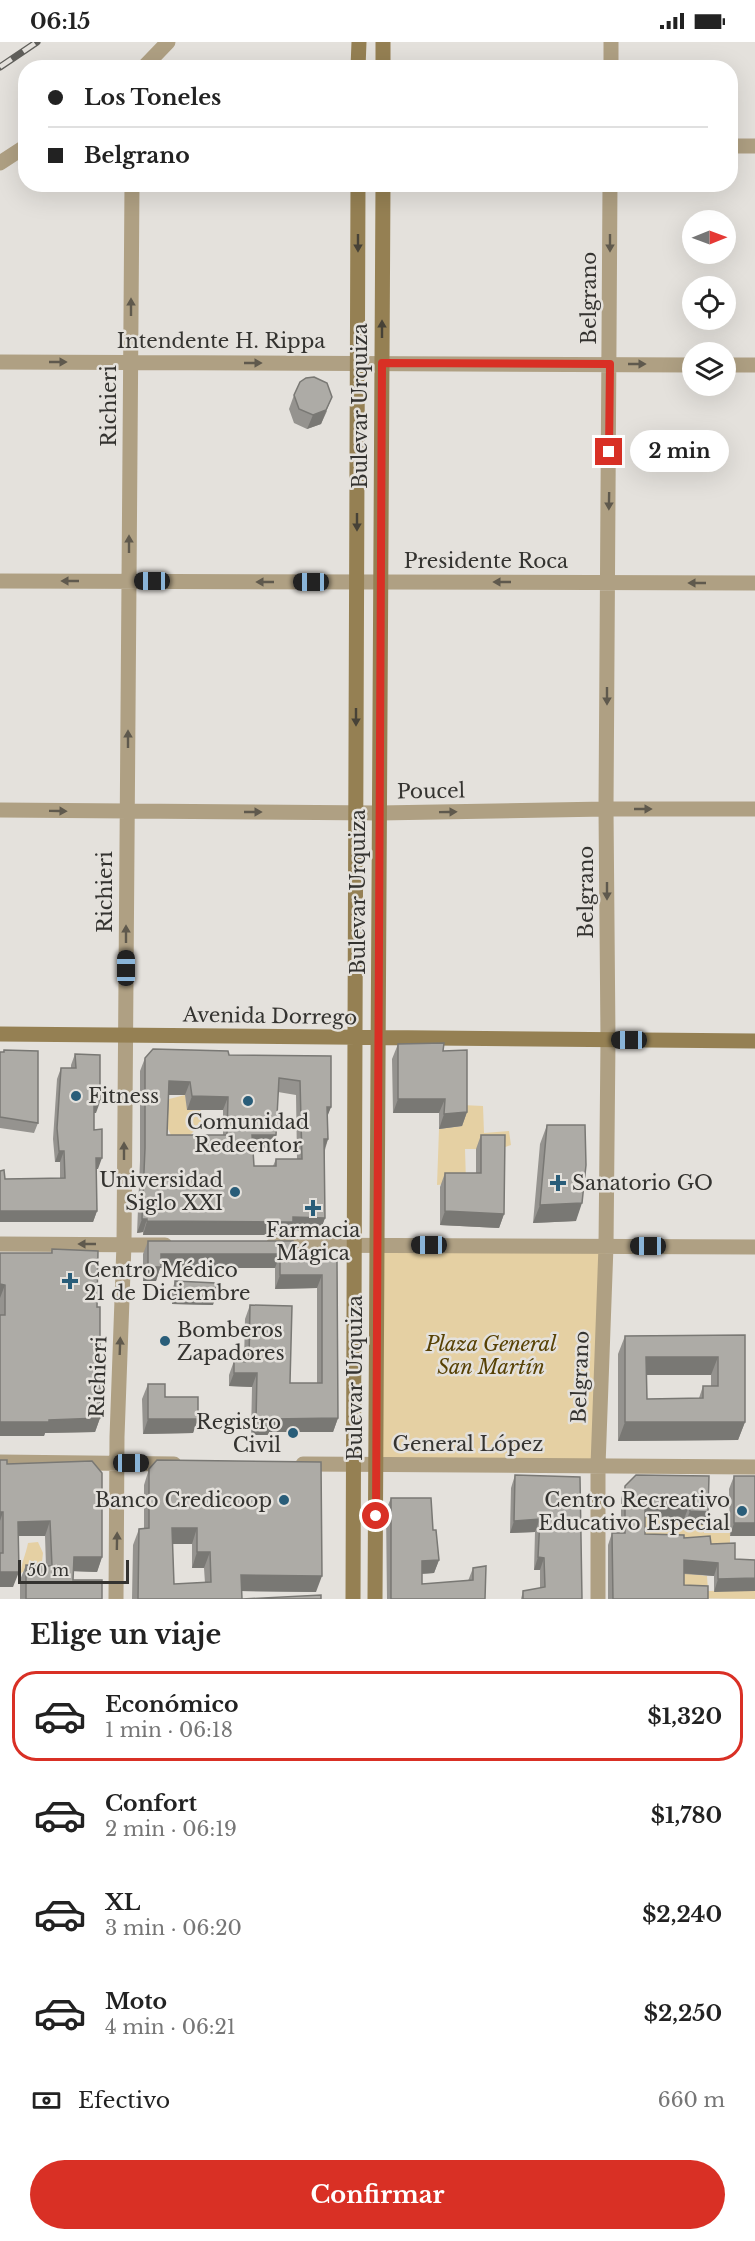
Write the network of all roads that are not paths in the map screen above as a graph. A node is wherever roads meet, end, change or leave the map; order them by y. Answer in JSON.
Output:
{"nodes":[{"id":1,"x":168,"y":42,"type":"edge"},
{"id":2,"x":358,"y":42,"type":"edge"},
{"id":3,"x":383,"y":42,"type":"edge"},
{"id":4,"x":611,"y":42,"type":"edge"},
{"id":5,"x":151,"y":60,"type":"edge"},
{"id":6,"x":358,"y":60,"type":"edge"},
{"id":7,"x":383,"y":60,"type":"edge"},
{"id":8,"x":611,"y":60,"type":"edge"},
{"id":9,"x":738,"y":146,"type":"edge"},
{"id":10,"x":755,"y":146,"type":"edge"},
{"id":11,"x":18,"y":151,"type":"edge"},
{"id":12,"x":0,"y":163,"type":"edge"},
{"id":13,"x":132,"y":192,"type":"edge"},
{"id":14,"x":358,"y":192,"type":"edge"},
{"id":15,"x":383,"y":192,"type":"edge"},
{"id":16,"x":610,"y":192,"type":"edge"},
{"id":17,"x":0,"y":362,"type":"edge"},
{"id":18,"x":131,"y":362,"type":"junction"},
{"id":19,"x":357,"y":363,"type":"junction"},
{"id":20,"x":382,"y":363,"type":"junction"},
{"id":21,"x":610,"y":364,"type":"junction"},
{"id":22,"x":682,"y":365,"type":"edge"},
{"id":23,"x":736,"y":365,"type":"edge"},
{"id":24,"x":755,"y":365,"type":"edge"},
{"id":25,"x":0,"y":581,"type":"edge"},
{"id":26,"x":129,"y":581,"type":"junction"},
{"id":27,"x":356,"y":582,"type":"junction"},
{"id":28,"x":380,"y":582,"type":"junction"},
{"id":29,"x":608,"y":583,"type":"junction"},
{"id":30,"x":755,"y":583,"type":"edge"},
{"id":31,"x":606,"y":808,"type":"junction"},
{"id":32,"x":755,"y":809,"type":"edge"},
{"id":33,"x":0,"y":810,"type":"edge"},
{"id":34,"x":127,"y":812,"type":"junction"},
{"id":35,"x":356,"y":813,"type":"junction"},
{"id":36,"x":379,"y":813,"type":"junction"},
{"id":37,"x":0,"y":1034,"type":"edge"},
{"id":38,"x":125,"y":1034,"type":"junction"},
{"id":39,"x":355,"y":1038,"type":"junction"},
{"id":40,"x":378,"y":1038,"type":"junction"},
{"id":41,"x":608,"y":1040,"type":"junction"},
{"id":42,"x":755,"y":1041,"type":"edge"},
{"id":43,"x":0,"y":1244,"type":"edge"},
{"id":44,"x":124,"y":1244,"type":"junction"},
{"id":45,"x":180,"y":1245,"type":"edge"},
{"id":46,"x":261,"y":1245,"type":"edge"},
{"id":47,"x":354,"y":1245,"type":"junction"},
{"id":48,"x":377,"y":1245,"type":"junction"},
{"id":49,"x":606,"y":1246,"type":"junction"},
{"id":50,"x":755,"y":1246,"type":"edge"},
{"id":51,"x":0,"y":1462,"type":"edge"},
{"id":52,"x":118,"y":1463,"type":"junction"},
{"id":53,"x":188,"y":1464,"type":"edge"},
{"id":54,"x":290,"y":1464,"type":"edge"},
{"id":55,"x":353,"y":1465,"type":"junction"},
{"id":56,"x":376,"y":1465,"type":"junction"},
{"id":57,"x":598,"y":1466,"type":"junction"},
{"id":58,"x":755,"y":1467,"type":"edge"},
{"id":59,"x":116,"y":1599,"type":"edge"},
{"id":60,"x":353,"y":1599,"type":"edge"},
{"id":61,"x":375,"y":1599,"type":"edge"},
{"id":62,"x":598,"y":1599,"type":"edge"}],
"edges":[{"from":1,"to":5,"type":"street"},
{"from":2,"to":6,"type":"main road"},
{"from":3,"to":7,"type":"main road"},
{"from":4,"to":8,"type":"street"},
{"from":9,"to":10,"type":"street"},
{"from":11,"to":12,"type":"street"},
{"from":18,"to":13,"type":"street","name":"Richieri","one_way":true},
{"from":14,"to":19,"type":"main road","name":"Bulevar Urquiza","one_way":true},
{"from":20,"to":15,"type":"main road","name":"Bulevar Urquiza","one_way":true},
{"from":16,"to":21,"type":"street","name":"Belgrano","one_way":true},
{"from":17,"to":18,"type":"street","name":"Intendente H. Rippa","one_way":true},
{"from":18,"to":19,"type":"street","name":"Intendente H. Rippa","one_way":true},
{"from":26,"to":18,"type":"street","name":"Richieri","one_way":true},
{"from":19,"to":20,"type":"street","name":"Intendente H. Rippa"},
{"from":19,"to":27,"type":"main road","name":"Bulevar Urquiza","one_way":true},
{"from":20,"to":21,"type":"street","name":"Intendente H. Rippa"},
{"from":20,"to":28,"type":"main road","name":"Bulevar Urquiza"},
{"from":21,"to":22,"type":"street","name":"Intendente H. Rippa","one_way":true},
{"from":21,"to":29,"type":"street","name":"Belgrano","one_way":true},
{"from":23,"to":24,"type":"street"},
{"from":26,"to":25,"type":"street","name":"Presidente Roca","one_way":true},
{"from":27,"to":26,"type":"street","name":"Presidente Roca","one_way":true},
{"from":34,"to":26,"type":"street","name":"Richieri","one_way":true},
{"from":27,"to":28,"type":"street","name":"Presidente Roca"},
{"from":27,"to":35,"type":"main road","name":"Bulevar Urquiza","one_way":true},
{"from":29,"to":28,"type":"street","name":"Presidente Roca","one_way":true},
{"from":28,"to":36,"type":"main road","name":"Bulevar Urquiza"},
{"from":30,"to":29,"type":"street","name":"Presidente Roca","one_way":true},
{"from":29,"to":31,"type":"street","name":"Belgrano","one_way":true},
{"from":31,"to":32,"type":"street","name":"Poucel","one_way":true},
{"from":36,"to":31,"type":"street","name":"Poucel","one_way":true},
{"from":31,"to":41,"type":"street","name":"Belgrano","one_way":true},
{"from":33,"to":34,"type":"street","name":"Poucel","one_way":true},
{"from":34,"to":35,"type":"street","name":"Poucel","one_way":true},
{"from":38,"to":34,"type":"street","name":"Richieri","one_way":true},
{"from":35,"to":36,"type":"street","name":"Poucel"},
{"from":35,"to":39,"type":"main road","name":"Bulevar Urquiza"},
{"from":36,"to":40,"type":"main road","name":"Bulevar Urquiza"},
{"from":37,"to":38,"type":"main road","name":"Avenida Dorrego"},
{"from":38,"to":39,"type":"main road","name":"Avenida Dorrego"},
{"from":44,"to":38,"type":"street","name":"Richieri","one_way":true},
{"from":39,"to":40,"type":"main road","name":"Avenida Dorrego"},
{"from":39,"to":47,"type":"main road","name":"Bulevar Urquiza"},
{"from":40,"to":41,"type":"main road","name":"Avenida Dorrego"},
{"from":40,"to":48,"type":"main road","name":"Bulevar Urquiza"},
{"from":41,"to":42,"type":"main road","name":"Avenida Dorrego"},
{"from":41,"to":49,"type":"street","name":"Belgrano"},
{"from":44,"to":43,"type":"street","one_way":true},
{"from":44,"to":45,"type":"street"},
{"from":52,"to":44,"type":"street","name":"Richieri","one_way":true},
{"from":46,"to":47,"type":"street"},
{"from":47,"to":48,"type":"street"},
{"from":47,"to":55,"type":"main road","name":"Bulevar Urquiza"},
{"from":48,"to":49,"type":"street"},
{"from":48,"to":56,"type":"main road","name":"Bulevar Urquiza"},
{"from":49,"to":50,"type":"street"},
{"from":49,"to":57,"type":"street","name":"Belgrano"},
{"from":51,"to":52,"type":"street"},
{"from":52,"to":53,"type":"street"},
{"from":59,"to":52,"type":"street","name":"Richieri","one_way":true},
{"from":54,"to":55,"type":"street","name":"General López"},
{"from":55,"to":56,"type":"street","name":"General López"},
{"from":55,"to":60,"type":"main road","name":"Bulevar Urquiza"},
{"from":56,"to":57,"type":"street","name":"General López"},
{"from":56,"to":61,"type":"main road","name":"Bulevar Urquiza"},
{"from":57,"to":58,"type":"street","name":"General López"},
{"from":57,"to":62,"type":"street","name":"Belgrano"}]}
